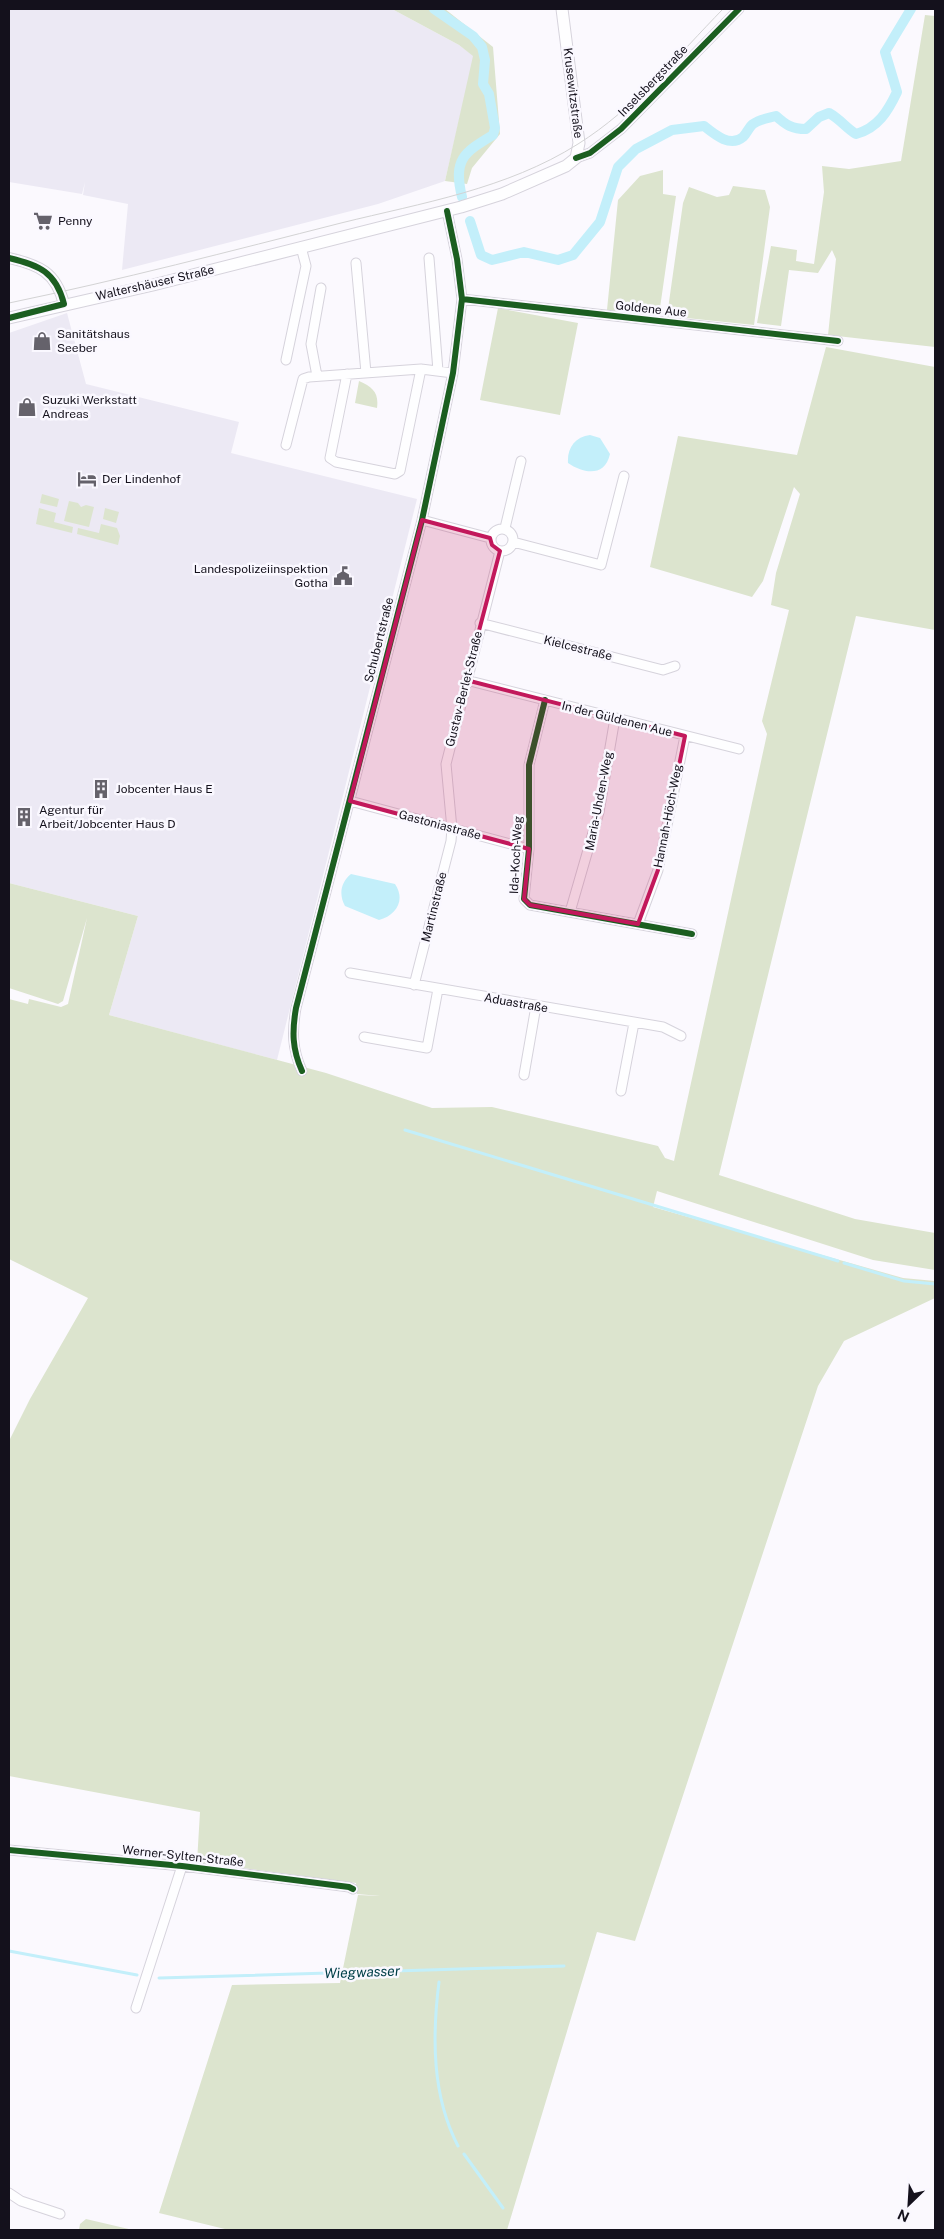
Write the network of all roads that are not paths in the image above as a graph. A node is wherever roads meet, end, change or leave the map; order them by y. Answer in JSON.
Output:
{"nodes":[{"id":1,"x":562,"y":9,"type":"edge"},
{"id":2,"x":739,"y":9,"type":"edge"},
{"id":3,"x":576,"y":158,"type":"junction"},
{"id":4,"x":447,"y":211,"type":"junction"},
{"id":5,"x":301,"y":247,"type":"junction"},
{"id":6,"x":9,"y":258,"type":"edge"},
{"id":7,"x":429,"y":258,"type":"dead end"},
{"id":8,"x":356,"y":264,"type":"dead end"},
{"id":9,"x":321,"y":288,"type":"dead end"},
{"id":10,"x":462,"y":300,"type":"junction"},
{"id":11,"x":64,"y":304,"type":"junction"},
{"id":12,"x":9,"y":318,"type":"edge"},
{"id":13,"x":838,"y":341,"type":"dead end"},
{"id":14,"x":286,"y":360,"type":"dead end"},
{"id":15,"x":421,"y":369,"type":"junction"},
{"id":16,"x":438,"y":371,"type":"junction"},
{"id":17,"x":366,"y":373,"type":"junction"},
{"id":18,"x":453,"y":373,"type":"junction"},
{"id":19,"x":348,"y":374,"type":"junction"},
{"id":20,"x":317,"y":376,"type":"junction"},
{"id":21,"x":286,"y":445,"type":"dead end"},
{"id":22,"x":521,"y":461,"type":"dead end"},
{"id":23,"x":624,"y":476,"type":"dead end"},
{"id":24,"x":422,"y":520,"type":"junction"},
{"id":25,"x":505,"y":528,"type":"junction"},
{"id":26,"x":490,"y":538,"type":"junction"},
{"id":27,"x":513,"y":542,"type":"junction"},
{"id":28,"x":500,"y":551,"type":"junction"},
{"id":29,"x":480,"y":623,"type":"junction"},
{"id":30,"x":675,"y":666,"type":"dead end"},
{"id":31,"x":466,"y":680,"type":"junction"},
{"id":32,"x":545,"y":700,"type":"junction"},
{"id":33,"x":615,"y":718,"type":"junction"},
{"id":34,"x":685,"y":736,"type":"junction"},
{"id":35,"x":739,"y":750,"type":"dead end"},
{"id":36,"x":350,"y":801,"type":"junction"},
{"id":37,"x":452,"y":829,"type":"junction"},
{"id":38,"x":529,"y":849,"type":"junction"},
{"id":39,"x":570,"y":912,"type":"junction"},
{"id":40,"x":638,"y":924,"type":"junction"},
{"id":41,"x":692,"y":934,"type":"dead end"},
{"id":42,"x":350,"y":973,"type":"dead end"},
{"id":43,"x":414,"y":985,"type":"junction"},
{"id":44,"x":438,"y":989,"type":"junction"},
{"id":45,"x":536,"y":1006,"type":"junction"},
{"id":46,"x":634,"y":1023,"type":"junction"},
{"id":47,"x":681,"y":1036,"type":"dead end"},
{"id":48,"x":364,"y":1037,"type":"dead end"},
{"id":49,"x":302,"y":1071,"type":"dead end"},
{"id":50,"x":524,"y":1075,"type":"dead end"},
{"id":51,"x":621,"y":1091,"type":"dead end"},
{"id":52,"x":9,"y":1850,"type":"edge"},
{"id":53,"x":182,"y":1866,"type":"junction"},
{"id":54,"x":353,"y":1889,"type":"dead end"},
{"id":55,"x":136,"y":2008,"type":"dead end"},
{"id":56,"x":9,"y":2193,"type":"edge"},
{"id":57,"x":60,"y":2214,"type":"dead end"}],
"edges":[{"from":1,"to":3,"type":"main road","name":"Krusewitzstraße"},
{"from":2,"to":3,"type":"street","name":"Inselsbergstraße"},
{"from":3,"to":4,"type":"main road","name":"Waltershäuser Straße"},
{"from":4,"to":5,"type":"main road","name":"Waltershäuser Straße"},
{"from":4,"to":10,"type":"street","name":"Schubertstraße"},
{"from":5,"to":11,"type":"main road","name":"Waltershäuser Straße"},
{"from":5,"to":14,"type":"street"},
{"from":6,"to":11,"type":"street"},
{"from":7,"to":16,"type":"street"},
{"from":8,"to":17,"type":"street"},
{"from":9,"to":20,"type":"street"},
{"from":10,"to":13,"type":"street","name":"Goldene Aue"},
{"from":10,"to":18,"type":"street","name":"Schubertstraße"},
{"from":11,"to":12,"type":"main road","name":"Waltershäuser Straße"},
{"from":15,"to":16,"type":"street"},
{"from":15,"to":17,"type":"street"},
{"from":15,"to":19,"type":"street"},
{"from":16,"to":18,"type":"street"},
{"from":17,"to":19,"type":"street"},
{"from":18,"to":24,"type":"street","name":"Schubertstraße"},
{"from":19,"to":20,"type":"street"},
{"from":20,"to":21,"type":"street"},
{"from":22,"to":25,"type":"street"},
{"from":23,"to":27,"type":"street"},
{"from":24,"to":26,"type":"street"},
{"from":24,"to":36,"type":"street","name":"Schubertstraße"},
{"from":25,"to":26,"type":"street"},
{"from":25,"to":27,"type":"street"},
{"from":26,"to":28,"type":"street"},
{"from":27,"to":28,"type":"street"},
{"from":28,"to":29,"type":"street","name":"Gustav-Berlet-Straße"},
{"from":29,"to":30,"type":"street","name":"Kielcestraße"},
{"from":29,"to":31,"type":"street","name":"Gustav-Berlet-Straße"},
{"from":31,"to":32,"type":"street","name":"In der Güldenen Aue"},
{"from":31,"to":37,"type":"street","name":"Gustav-Berlet-Straße"},
{"from":32,"to":33,"type":"street","name":"In der Güldenen Aue"},
{"from":32,"to":38,"type":"street","name":"Ida-Koch-Weg"},
{"from":33,"to":34,"type":"street","name":"In der Güldenen Aue"},
{"from":33,"to":39,"type":"street","name":"Maria-Uhden-Weg"},
{"from":34,"to":35,"type":"street","name":"In der Güldenen Aue"},
{"from":34,"to":40,"type":"street","name":"Hannah-Höch-Weg"},
{"from":36,"to":37,"type":"street","name":"Gastoniastraße"},
{"from":36,"to":49,"type":"street","name":"Schubertstraße"},
{"from":37,"to":38,"type":"street","name":"Gastoniastraße"},
{"from":37,"to":43,"type":"street","name":"Martinstraße"},
{"from":38,"to":39,"type":"street","name":"Ida-Koch-Weg"},
{"from":39,"to":40,"type":"street","name":"Ida-Koch-Weg"},
{"from":40,"to":41,"type":"street","name":"Ida-Koch-Weg"},
{"from":42,"to":43,"type":"street","name":"Aduastraße"},
{"from":43,"to":44,"type":"street","name":"Aduastraße"},
{"from":44,"to":45,"type":"street","name":"Aduastraße"},
{"from":44,"to":48,"type":"street"},
{"from":45,"to":46,"type":"street","name":"Aduastraße"},
{"from":45,"to":50,"type":"street"},
{"from":46,"to":47,"type":"street","name":"Aduastraße"},
{"from":46,"to":51,"type":"street"},
{"from":52,"to":53,"type":"street","name":"Werner-Sylten-Straße"},
{"from":53,"to":54,"type":"street","name":"Werner-Sylten-Straße"},
{"from":53,"to":55,"type":"street","name":"Werner-Sylten-Straße"},
{"from":56,"to":57,"type":"street"}]}
